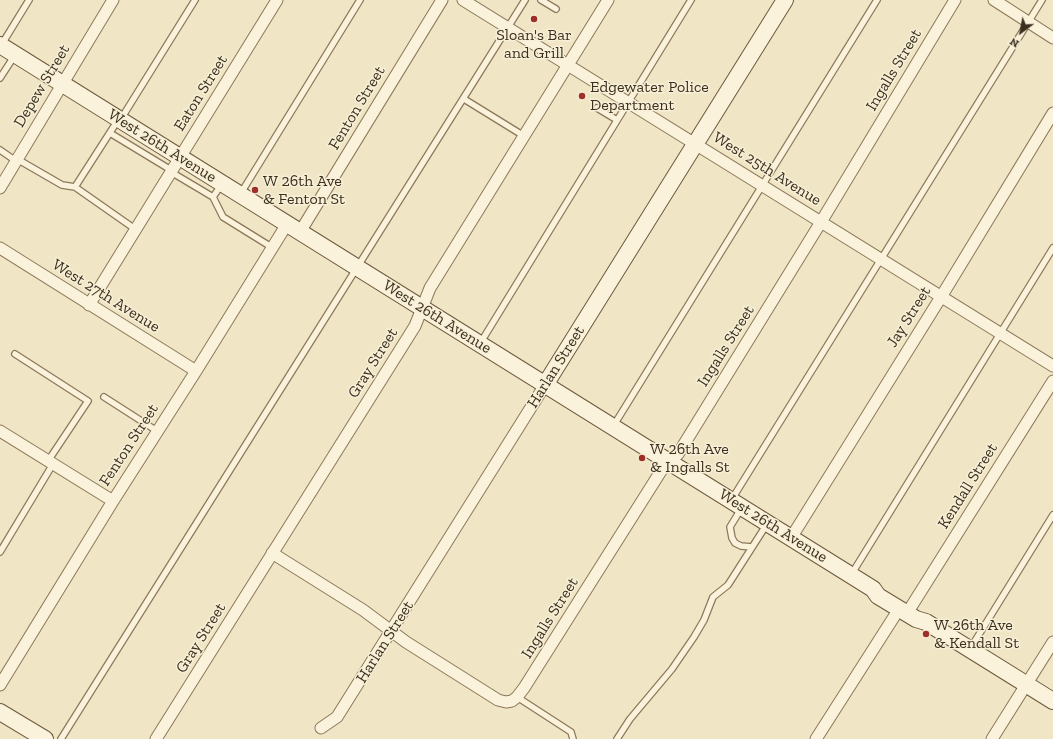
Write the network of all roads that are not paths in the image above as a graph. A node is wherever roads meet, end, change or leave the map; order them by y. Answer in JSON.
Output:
{"nodes":[{"id":1,"x":29,"y":0,"type":"edge"},
{"id":2,"x":113,"y":0,"type":"edge"},
{"id":3,"x":195,"y":0,"type":"edge"},
{"id":4,"x":277,"y":0,"type":"edge"},
{"id":5,"x":360,"y":0,"type":"edge"},
{"id":6,"x":442,"y":0,"type":"edge"},
{"id":7,"x":463,"y":0,"type":"edge"},
{"id":8,"x":525,"y":0,"type":"edge"},
{"id":9,"x":541,"y":0,"type":"edge"},
{"id":10,"x":608,"y":0,"type":"edge"},
{"id":11,"x":691,"y":0,"type":"edge"},
{"id":12,"x":785,"y":0,"type":"edge"},
{"id":13,"x":877,"y":0,"type":"edge"},
{"id":14,"x":955,"y":0,"type":"edge"},
{"id":15,"x":994,"y":0,"type":"edge"},
{"id":16,"x":1042,"y":0,"type":"edge"},
{"id":17,"x":556,"y":9,"type":"dead end"},
{"id":18,"x":1028,"y":22,"type":"junction"},
{"id":19,"x":508,"y":28,"type":"junction"},
{"id":20,"x":1053,"y":38,"type":"edge"},
{"id":21,"x":0,"y":45,"type":"edge"},
{"id":22,"x":15,"y":55,"type":"junction"},
{"id":23,"x":568,"y":64,"type":"junction"},
{"id":24,"x":0,"y":78,"type":"edge"},
{"id":25,"x":63,"y":84,"type":"junction"},
{"id":26,"x":464,"y":99,"type":"junction"},
{"id":27,"x":628,"y":102,"type":"junction"},
{"id":28,"x":597,"y":108,"type":"dead end"},
{"id":29,"x":1053,"y":113,"type":"edge"},
{"id":30,"x":119,"y":120,"type":"junction"},
{"id":31,"x":617,"y":120,"type":"junction"},
{"id":32,"x":110,"y":133,"type":"junction"},
{"id":33,"x":524,"y":136,"type":"junction"},
{"id":34,"x":696,"y":144,"type":"junction"},
{"id":35,"x":0,"y":150,"type":"edge"},
{"id":36,"x":17,"y":160,"type":"junction"},
{"id":37,"x":174,"y":166,"type":"junction"},
{"id":38,"x":222,"y":184,"type":"junction"},
{"id":39,"x":763,"y":186,"type":"junction"},
{"id":40,"x":76,"y":187,"type":"junction"},
{"id":41,"x":0,"y":188,"type":"edge"},
{"id":42,"x":240,"y":195,"type":"junction"},
{"id":43,"x":213,"y":197,"type":"junction"},
{"id":44,"x":821,"y":222,"type":"junction"},
{"id":45,"x":293,"y":228,"type":"junction"},
{"id":46,"x":135,"y":229,"type":"junction"},
{"id":47,"x":0,"y":248,"type":"edge"},
{"id":48,"x":273,"y":248,"type":"junction"},
{"id":49,"x":1053,"y":248,"type":"edge"},
{"id":50,"x":881,"y":260,"type":"junction"},
{"id":51,"x":357,"y":268,"type":"junction"},
{"id":52,"x":941,"y":296,"type":"junction"},
{"id":53,"x":89,"y":305,"type":"junction"},
{"id":54,"x":422,"y":308,"type":"junction"},
{"id":55,"x":999,"y":333,"type":"junction"},
{"id":56,"x":480,"y":344,"type":"junction"},
{"id":57,"x":14,"y":354,"type":"dead end"},
{"id":58,"x":1053,"y":366,"type":"edge"},
{"id":59,"x":196,"y":371,"type":"junction"},
{"id":60,"x":1053,"y":382,"type":"edge"},
{"id":61,"x":545,"y":385,"type":"junction"},
{"id":62,"x":104,"y":397,"type":"dead end"},
{"id":63,"x":613,"y":427,"type":"junction"},
{"id":64,"x":157,"y":431,"type":"junction"},
{"id":65,"x":0,"y":432,"type":"edge"},
{"id":66,"x":670,"y":462,"type":"junction"},
{"id":67,"x":51,"y":463,"type":"junction"},
{"id":68,"x":113,"y":501,"type":"junction"},
{"id":69,"x":736,"y":504,"type":"junction"},
{"id":70,"x":1053,"y":515,"type":"edge"},
{"id":71,"x":767,"y":523,"type":"junction"},
{"id":72,"x":791,"y":538,"type":"junction"},
{"id":73,"x":752,"y":547,"type":"junction"},
{"id":74,"x":0,"y":552,"type":"edge"},
{"id":75,"x":272,"y":553,"type":"junction"},
{"id":76,"x":851,"y":575,"type":"junction"},
{"id":77,"x":905,"y":608,"type":"junction"},
{"id":78,"x":392,"y":631,"type":"junction"},
{"id":79,"x":1053,"y":642,"type":"edge"},
{"id":80,"x":969,"y":649,"type":"junction"},
{"id":81,"x":1,"y":681,"type":"edge"},
{"id":82,"x":1026,"y":684,"type":"junction"},
{"id":83,"x":515,"y":699,"type":"junction"},
{"id":84,"x":1053,"y":701,"type":"edge"},
{"id":85,"x":0,"y":712,"type":"edge"},
{"id":86,"x":321,"y":728,"type":"dead end"},
{"id":87,"x":45,"y":739,"type":"edge"},
{"id":88,"x":61,"y":739,"type":"edge"},
{"id":89,"x":156,"y":739,"type":"edge"},
{"id":90,"x":573,"y":739,"type":"edge"},
{"id":91,"x":617,"y":739,"type":"edge"},
{"id":92,"x":816,"y":739,"type":"edge"},
{"id":93,"x":992,"y":739,"type":"edge"}],
"edges":[{"from":1,"to":21,"type":"lane"},
{"from":2,"to":25,"type":"street","name":"Depew Street"},
{"from":3,"to":30,"type":"lane"},
{"from":4,"to":37,"type":"street","name":"Eaton Street"},
{"from":5,"to":42,"type":"lane"},
{"from":6,"to":45,"type":"street","name":"Fenton Street"},
{"from":7,"to":19,"type":"street","name":"West 25th Avenue"},
{"from":8,"to":19,"type":"lane"},
{"from":9,"to":17,"type":"lane"},
{"from":10,"to":23,"type":"street","name":"Gray Street"},
{"from":11,"to":27,"type":"lane"},
{"from":12,"to":34,"type":"street","name":"Harlan Street"},
{"from":13,"to":39,"type":"lane"},
{"from":14,"to":44,"type":"street","name":"Ingalls Street"},
{"from":15,"to":18,"type":"street"},
{"from":16,"to":18,"type":"lane"},
{"from":18,"to":20,"type":"street"},
{"from":18,"to":50,"type":"lane"},
{"from":19,"to":23,"type":"street","name":"West 25th Avenue"},
{"from":19,"to":26,"type":"lane"},
{"from":21,"to":22,"type":"street","name":"West 26th Avenue"},
{"from":22,"to":24,"type":"lane"},
{"from":22,"to":25,"type":"street","name":"West 26th Avenue"},
{"from":23,"to":27,"type":"street","name":"West 25th Avenue"},
{"from":23,"to":33,"type":"street","name":"Gray Street"},
{"from":25,"to":30,"type":"street","name":"West 26th Avenue"},
{"from":25,"to":36,"type":"street","name":"Depew Street"},
{"from":26,"to":33,"type":"lane"},
{"from":26,"to":51,"type":"lane"},
{"from":27,"to":31,"type":"lane"},
{"from":27,"to":34,"type":"street","name":"West 25th Avenue"},
{"from":28,"to":31,"type":"lane"},
{"from":29,"to":52,"type":"street","name":"Jay Street"},
{"from":30,"to":32,"type":"lane"},
{"from":30,"to":37,"type":"street","name":"West 26th Avenue"},
{"from":31,"to":56,"type":"lane"},
{"from":32,"to":37,"type":"lane"},
{"from":32,"to":40,"type":"lane"},
{"from":33,"to":54,"type":"street","name":"Gray Street"},
{"from":34,"to":39,"type":"street","name":"West 25th Avenue"},
{"from":34,"to":61,"type":"street","name":"Harlan Street"},
{"from":35,"to":36,"type":"lane"},
{"from":36,"to":40,"type":"lane"},
{"from":36,"to":41,"type":"street","name":"Depew Street"},
{"from":37,"to":38,"type":"street","name":"West 26th Avenue"},
{"from":37,"to":43,"type":"lane"},
{"from":37,"to":46,"type":"street","name":"Eaton Street"},
{"from":38,"to":42,"type":"street","name":"West 26th Avenue"},
{"from":38,"to":43,"type":"lane"},
{"from":39,"to":44,"type":"street","name":"West 25th Avenue"},
{"from":39,"to":63,"type":"lane"},
{"from":40,"to":46,"type":"lane"},
{"from":42,"to":45,"type":"street","name":"West 26th Avenue"},
{"from":43,"to":48,"type":"lane"},
{"from":44,"to":50,"type":"street","name":"West 25th Avenue"},
{"from":44,"to":66,"type":"street","name":"Ingalls Street"},
{"from":45,"to":48,"type":"street","name":"Fenton Street"},
{"from":45,"to":51,"type":"street","name":"West 26th Avenue"},
{"from":46,"to":53,"type":"street","name":"Eaton Street"},
{"from":47,"to":53,"type":"street","name":"West 27th Avenue"},
{"from":48,"to":59,"type":"street","name":"Fenton Street"},
{"from":49,"to":55,"type":"lane"},
{"from":50,"to":52,"type":"street","name":"West 25th Avenue"},
{"from":50,"to":69,"type":"lane"},
{"from":51,"to":54,"type":"street","name":"West 26th Avenue"},
{"from":51,"to":88,"type":"lane"},
{"from":52,"to":55,"type":"street","name":"West 25th Avenue"},
{"from":52,"to":72,"type":"street","name":"Jay Street"},
{"from":53,"to":59,"type":"street","name":"West 27th Avenue"},
{"from":54,"to":56,"type":"street","name":"West 26th Avenue"},
{"from":54,"to":75,"type":"street","name":"Gray Street"},
{"from":55,"to":58,"type":"street","name":"West 25th Avenue"},
{"from":55,"to":76,"type":"lane"},
{"from":56,"to":61,"type":"street","name":"West 26th Avenue"},
{"from":57,"to":67,"type":"lane"},
{"from":59,"to":64,"type":"street","name":"Fenton Street"},
{"from":60,"to":77,"type":"street","name":"Kendall Street"},
{"from":61,"to":63,"type":"street","name":"West 26th Avenue"},
{"from":61,"to":78,"type":"street","name":"Harlan Street"},
{"from":62,"to":64,"type":"lane"},
{"from":63,"to":66,"type":"street","name":"West 26th Avenue"},
{"from":64,"to":68,"type":"street","name":"Fenton Street"},
{"from":65,"to":67,"type":"street"},
{"from":66,"to":69,"type":"street","name":"West 26th Avenue"},
{"from":66,"to":83,"type":"street","name":"Ingalls Street"},
{"from":67,"to":68,"type":"street"},
{"from":67,"to":74,"type":"lane"},
{"from":68,"to":81,"type":"street","name":"Fenton Street"},
{"from":69,"to":71,"type":"street","name":"West 26th Avenue"},
{"from":69,"to":73,"type":"lane"},
{"from":70,"to":80,"type":"lane"},
{"from":71,"to":72,"type":"street","name":"West 26th Avenue"},
{"from":71,"to":73,"type":"lane"},
{"from":72,"to":76,"type":"street","name":"West 26th Avenue"},
{"from":73,"to":91,"type":"lane"},
{"from":75,"to":78,"type":"street"},
{"from":75,"to":89,"type":"street","name":"Gray Street"},
{"from":76,"to":77,"type":"street","name":"West 26th Avenue"},
{"from":77,"to":80,"type":"street","name":"West 26th Avenue"},
{"from":77,"to":92,"type":"street","name":"Kendall Street"},
{"from":78,"to":83,"type":"street"},
{"from":78,"to":86,"type":"street","name":"Harlan Street"},
{"from":79,"to":82,"type":"street"},
{"from":80,"to":82,"type":"street","name":"West 26th Avenue"},
{"from":82,"to":84,"type":"street","name":"West 26th Avenue"},
{"from":82,"to":93,"type":"street"},
{"from":83,"to":90,"type":"lane"},
{"from":85,"to":87,"type":"street"}]}
